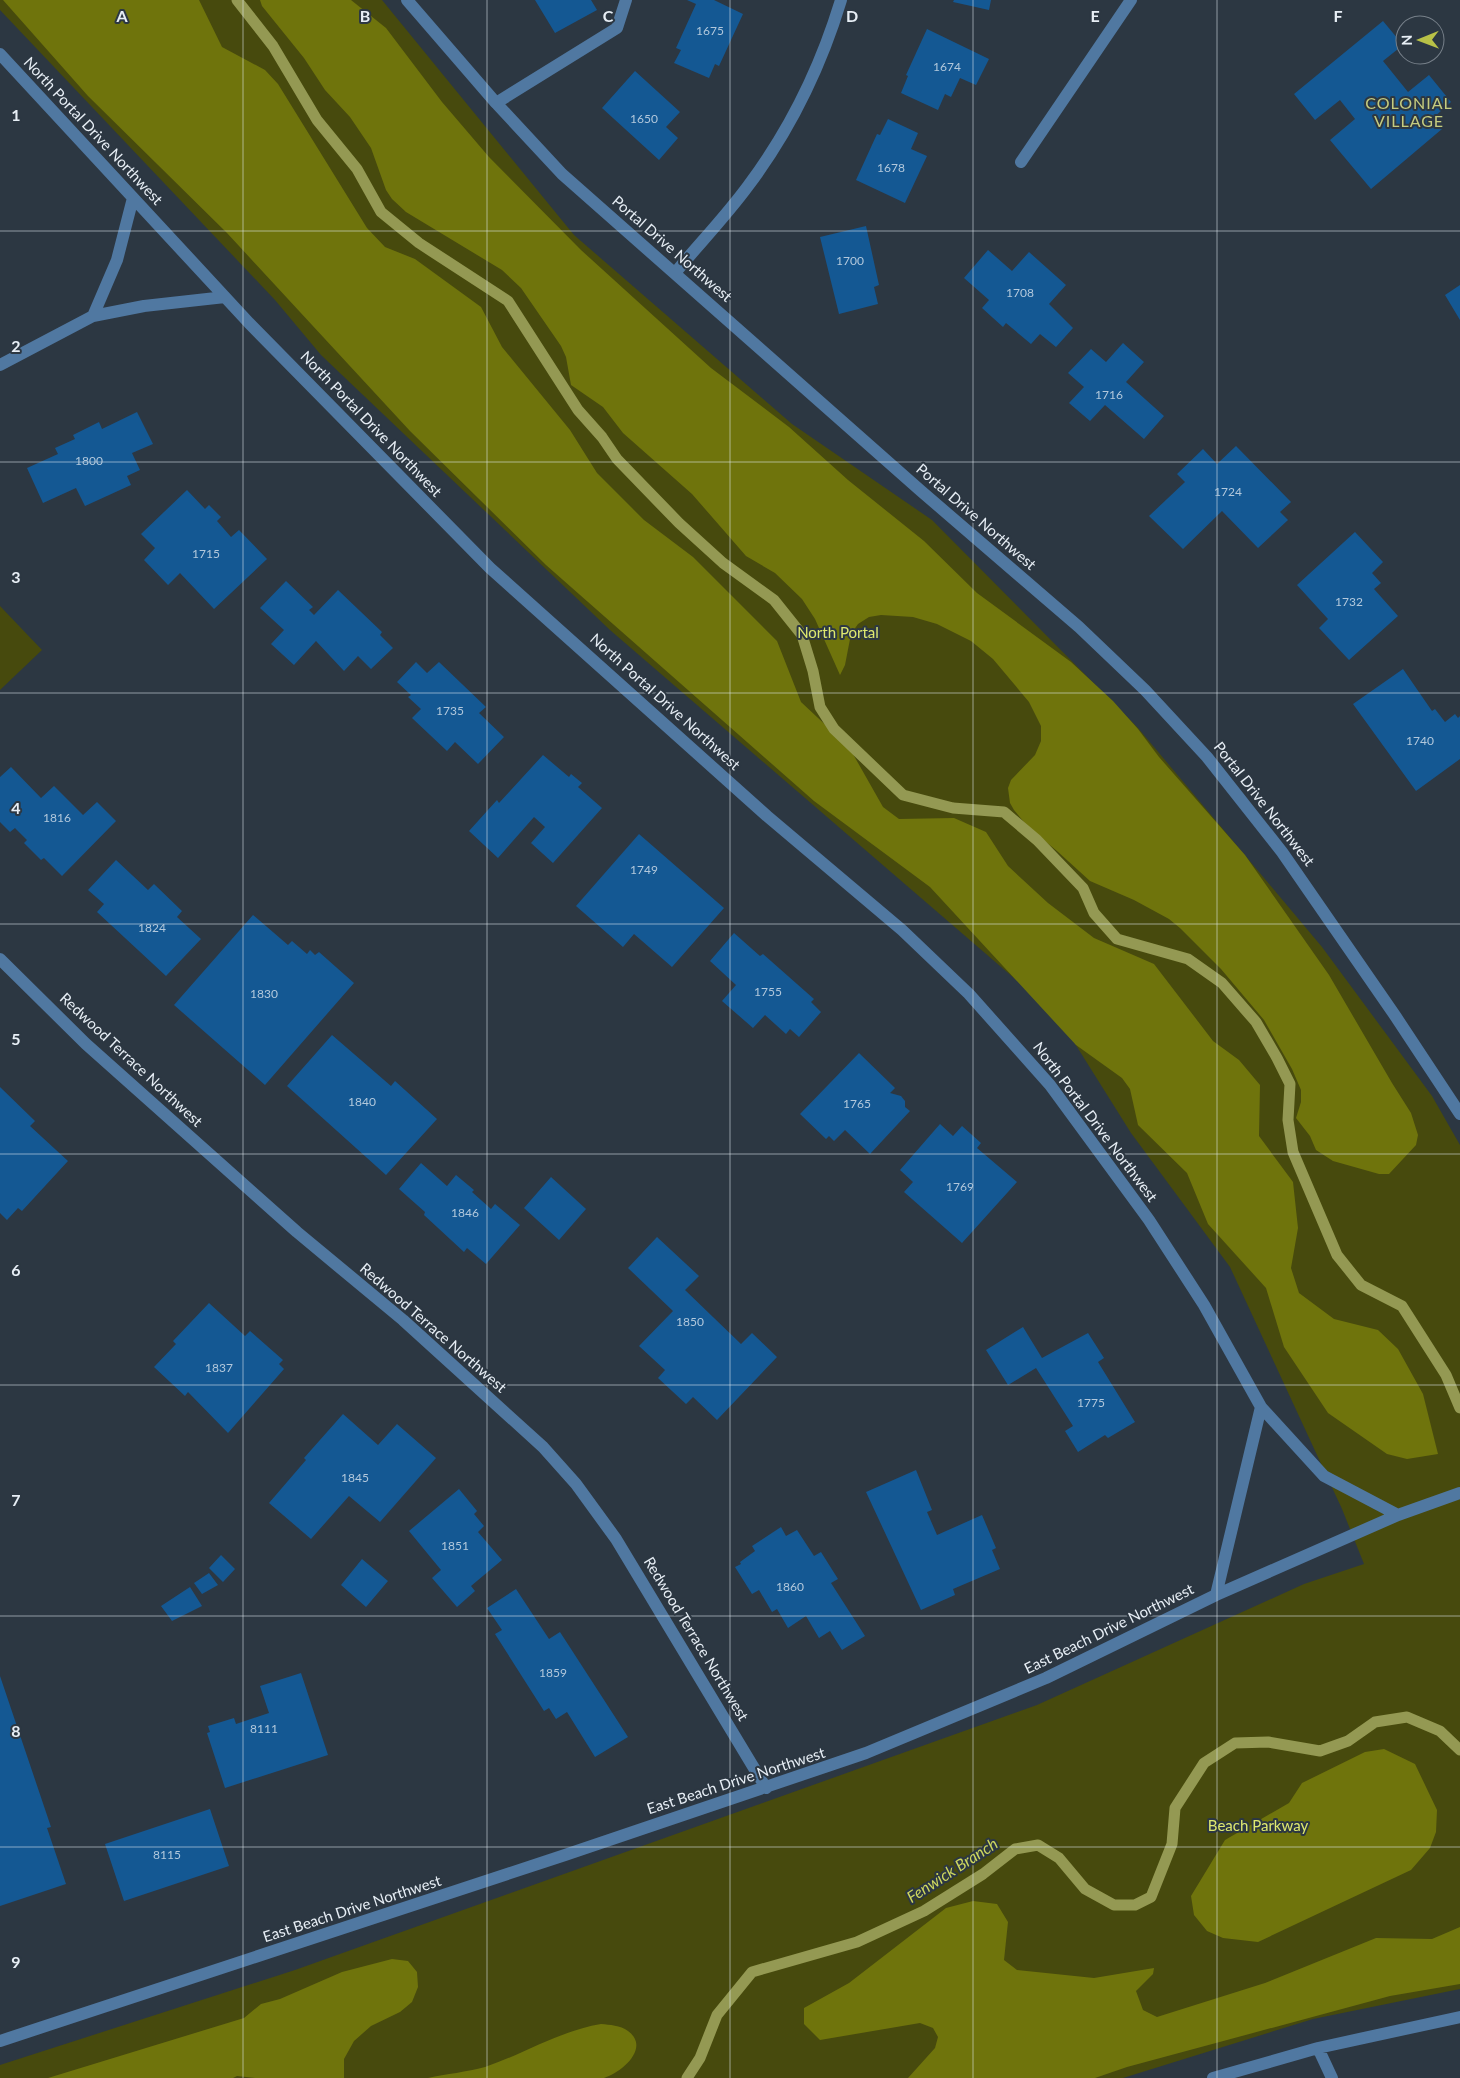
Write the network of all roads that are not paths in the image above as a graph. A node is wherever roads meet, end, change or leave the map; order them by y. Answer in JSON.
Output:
{"nodes":[{"id":1,"x":407,"y":0,"type":"edge"},
{"id":2,"x":418,"y":0,"type":"edge"},
{"id":3,"x":626,"y":0,"type":"edge"},
{"id":4,"x":842,"y":0,"type":"edge"},
{"id":5,"x":1131,"y":0,"type":"edge"},
{"id":6,"x":421,"y":15,"type":"junction"},
{"id":7,"x":0,"y":54,"type":"edge"},
{"id":8,"x":496,"y":103,"type":"junction"},
{"id":9,"x":1021,"y":162,"type":"dead end"},
{"id":10,"x":133,"y":198,"type":"junction"},
{"id":11,"x":675,"y":273,"type":"junction"},
{"id":12,"x":225,"y":297,"type":"junction"},
{"id":13,"x":93,"y":316,"type":"junction"},
{"id":14,"x":0,"y":365,"type":"edge"},
{"id":15,"x":0,"y":959,"type":"edge"},
{"id":16,"x":1460,"y":1114,"type":"edge"},
{"id":17,"x":1262,"y":1407,"type":"junction"},
{"id":18,"x":1460,"y":1493,"type":"edge"},
{"id":19,"x":1398,"y":1515,"type":"junction"},
{"id":20,"x":1216,"y":1595,"type":"junction"},
{"id":21,"x":766,"y":1788,"type":"junction"},
{"id":22,"x":1460,"y":2018,"type":"edge"},
{"id":23,"x":0,"y":2041,"type":"edge"},
{"id":24,"x":1318,"y":2048,"type":"junction"},
{"id":25,"x":1213,"y":2078,"type":"edge"},
{"id":26,"x":1332,"y":2078,"type":"edge"}],
"edges":[{"from":1,"to":6,"type":"street","name":"Portal Drive Northwest"},
{"from":2,"to":6,"type":"street"},
{"from":3,"to":8,"type":"street"},
{"from":4,"to":11,"type":"street"},
{"from":5,"to":9,"type":"street"},
{"from":6,"to":8,"type":"street","name":"Portal Drive Northwest"},
{"from":7,"to":10,"type":"street","name":"North Portal Drive Northwest"},
{"from":8,"to":11,"type":"street","name":"Portal Drive Northwest"},
{"from":10,"to":12,"type":"street","name":"North Portal Drive Northwest"},
{"from":10,"to":13,"type":"street"},
{"from":11,"to":16,"type":"street","name":"Portal Drive Northwest"},
{"from":12,"to":13,"type":"street"},
{"from":12,"to":17,"type":"street","name":"North Portal Drive Northwest"},
{"from":13,"to":14,"type":"street"},
{"from":15,"to":21,"type":"street","name":"Redwood Terrace Northwest"},
{"from":17,"to":19,"type":"street","name":"North Portal Drive Northwest"},
{"from":17,"to":20,"type":"street"},
{"from":18,"to":19,"type":"street","name":"East Beach Drive Northwest"},
{"from":19,"to":20,"type":"street","name":"East Beach Drive Northwest"},
{"from":20,"to":21,"type":"street","name":"East Beach Drive Northwest"},
{"from":21,"to":23,"type":"street","name":"East Beach Drive Northwest"},
{"from":22,"to":24,"type":"street"},
{"from":24,"to":25,"type":"street"},
{"from":24,"to":26,"type":"street"}]}
